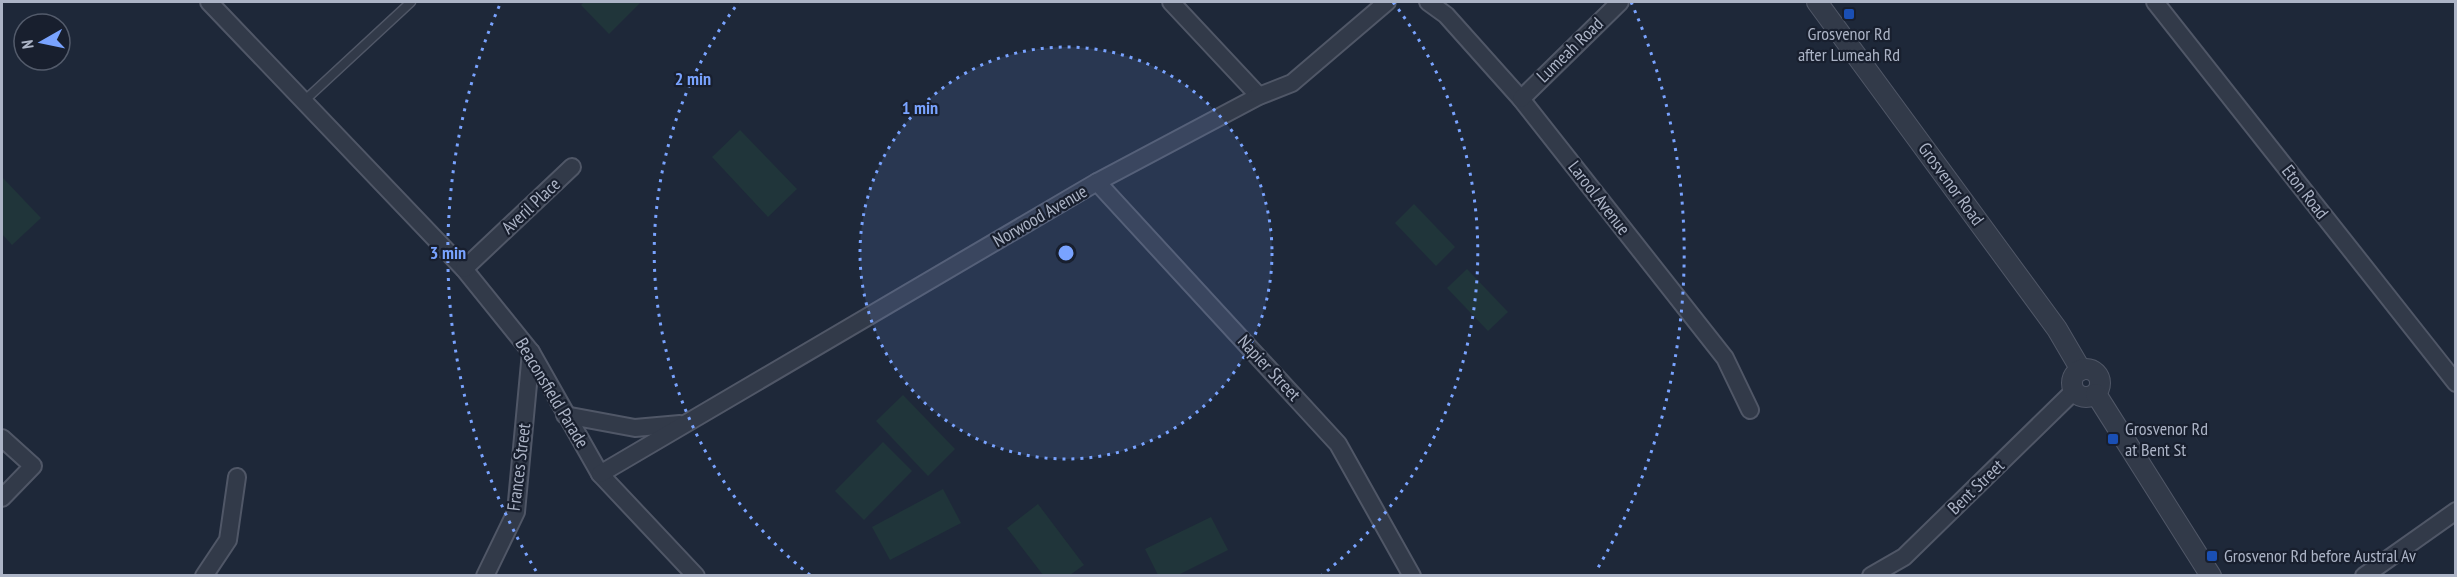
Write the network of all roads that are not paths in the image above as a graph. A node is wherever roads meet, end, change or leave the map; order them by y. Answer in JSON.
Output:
{"nodes":[{"id":1,"x":209,"y":2,"type":"edge"},
{"id":2,"x":411,"y":2,"type":"edge"},
{"id":3,"x":1171,"y":2,"type":"edge"},
{"id":4,"x":1387,"y":2,"type":"edge"},
{"id":5,"x":1428,"y":2,"type":"edge"},
{"id":6,"x":1620,"y":2,"type":"edge"},
{"id":7,"x":1817,"y":2,"type":"edge"},
{"id":8,"x":2155,"y":2,"type":"edge"},
{"id":9,"x":1258,"y":96,"type":"junction"},
{"id":10,"x":1521,"y":99,"type":"junction"},
{"id":11,"x":304,"y":101,"type":"junction"},
{"id":12,"x":572,"y":167,"type":"dead end"},
{"id":13,"x":1097,"y":182,"type":"junction"},
{"id":14,"x":464,"y":269,"type":"junction"},
{"id":15,"x":531,"y":352,"type":"junction"},
{"id":16,"x":2081,"y":370,"type":"junction"},
{"id":17,"x":2456,"y":383,"type":"edge"},
{"id":18,"x":2074,"y":391,"type":"junction"},
{"id":19,"x":2096,"y":394,"type":"junction"},
{"id":20,"x":1750,"y":410,"type":"dead end"},
{"id":21,"x":565,"y":415,"type":"junction"},
{"id":22,"x":686,"y":424,"type":"junction"},
{"id":23,"x":2,"y":438,"type":"edge"},
{"id":24,"x":600,"y":474,"type":"junction"},
{"id":25,"x":237,"y":477,"type":"dead end"},
{"id":26,"x":2,"y":498,"type":"edge"},
{"id":27,"x":2456,"y":511,"type":"edge"},
{"id":28,"x":204,"y":576,"type":"edge"},
{"id":29,"x":485,"y":576,"type":"edge"},
{"id":30,"x":696,"y":576,"type":"edge"},
{"id":31,"x":1412,"y":576,"type":"edge"},
{"id":32,"x":1871,"y":576,"type":"edge"},
{"id":33,"x":2211,"y":576,"type":"edge"},
{"id":34,"x":2364,"y":576,"type":"edge"}],
"edges":[{"from":1,"to":11,"type":"street","name":"Beaconsfield Parade"},
{"from":2,"to":11,"type":"lane"},
{"from":3,"to":9,"type":"street"},
{"from":4,"to":9,"type":"street","name":"Norwood Avenue"},
{"from":5,"to":10,"type":"street","name":"Larool Avenue"},
{"from":6,"to":10,"type":"street","name":"Lumeah Road"},
{"from":7,"to":16,"type":"street","name":"Grosvenor Road"},
{"from":8,"to":17,"type":"street","name":"Eton Road"},
{"from":9,"to":13,"type":"street","name":"Norwood Avenue"},
{"from":10,"to":20,"type":"street","name":"Larool Avenue"},
{"from":11,"to":14,"type":"street","name":"Beaconsfield Parade"},
{"from":12,"to":14,"type":"street","name":"Averil Place"},
{"from":13,"to":22,"type":"street","name":"Norwood Avenue"},
{"from":13,"to":31,"type":"street","name":"Napier Street"},
{"from":14,"to":15,"type":"street","name":"Beaconsfield Parade"},
{"from":15,"to":21,"type":"street","name":"Beaconsfield Parade"},
{"from":15,"to":29,"type":"street","name":"Frances Street"},
{"from":16,"to":18,"type":"street"},
{"from":16,"to":19,"type":"street"},
{"from":18,"to":19,"type":"street"},
{"from":18,"to":32,"type":"street","name":"Bent Street"},
{"from":19,"to":33,"type":"street"},
{"from":21,"to":22,"type":"street","name":"Norwood Avenue"},
{"from":21,"to":24,"type":"street","name":"Beaconsfield Parade"},
{"from":22,"to":24,"type":"street","name":"Norwood Avenue"},
{"from":23,"to":26,"type":"street"},
{"from":24,"to":30,"type":"street","name":"Beaconsfield Parade"},
{"from":25,"to":28,"type":"street"},
{"from":27,"to":34,"type":"street"}]}
